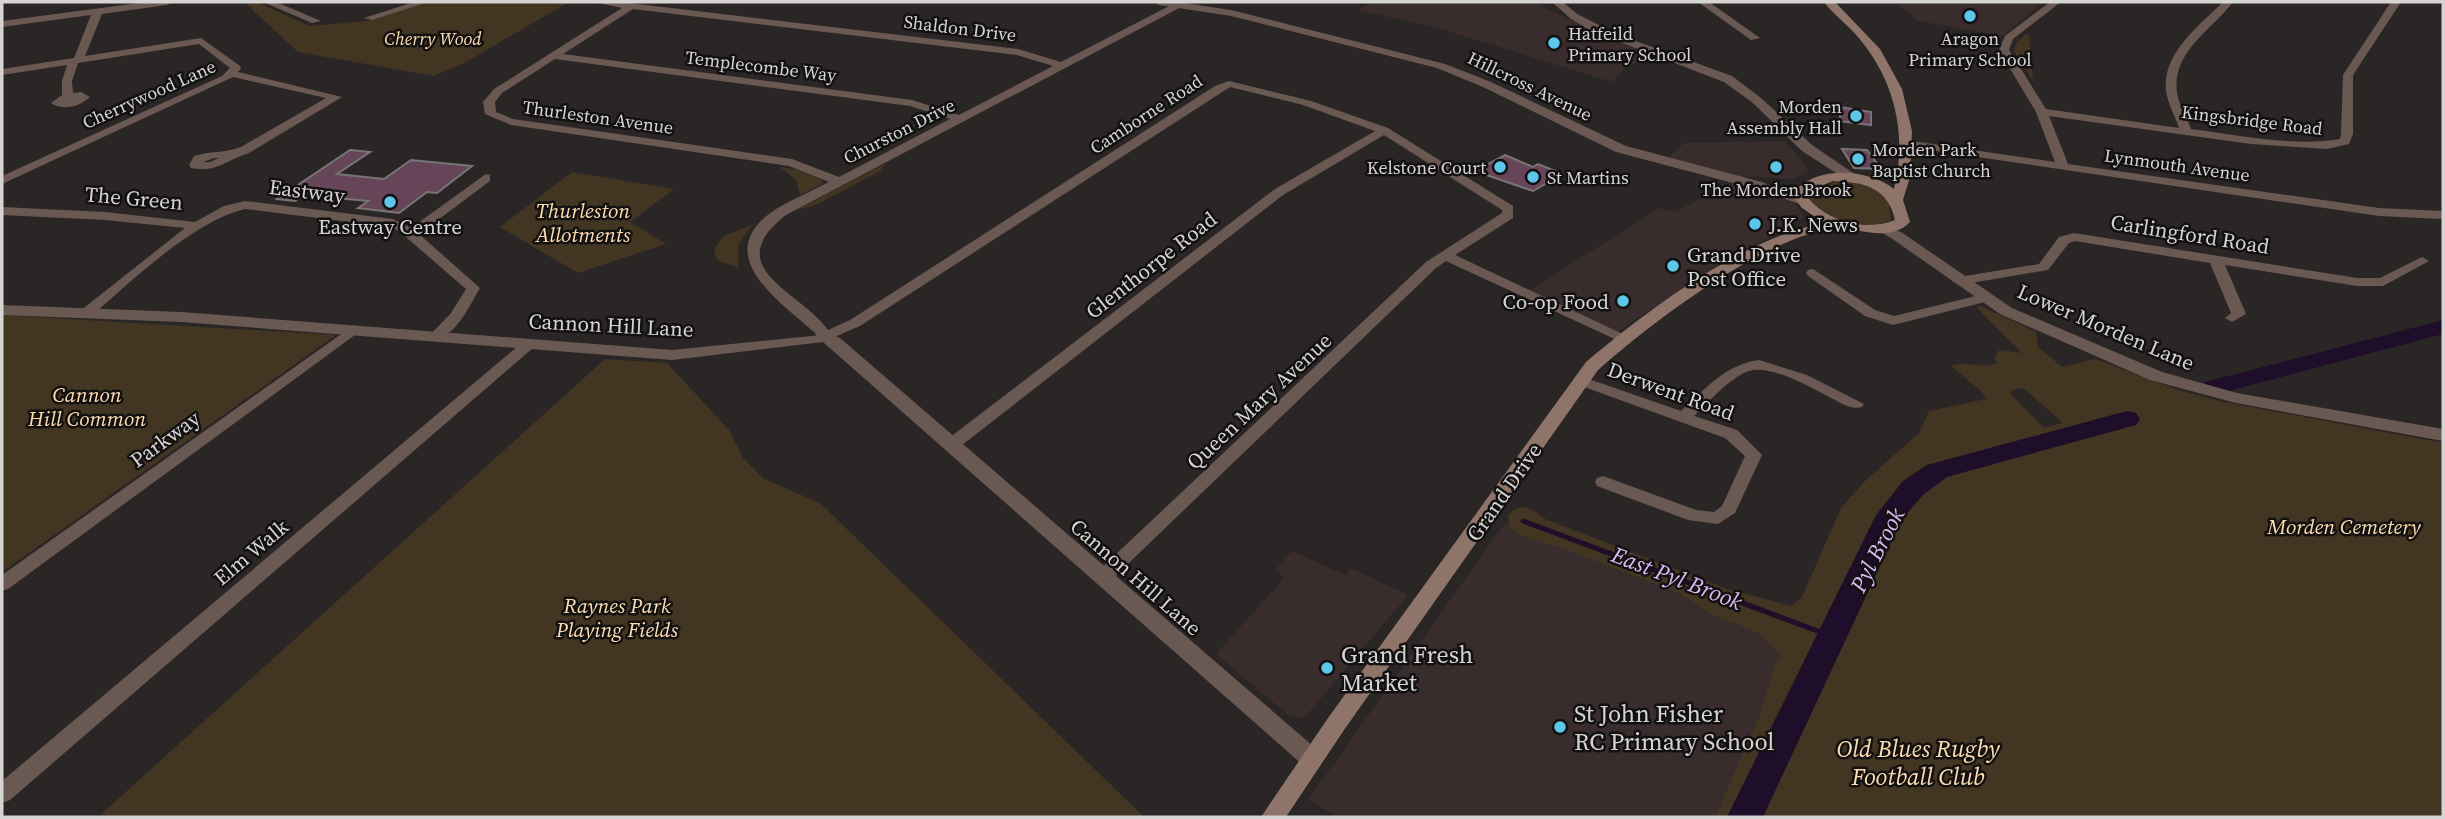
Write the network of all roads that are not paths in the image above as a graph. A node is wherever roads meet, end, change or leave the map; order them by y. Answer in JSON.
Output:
{"nodes":[{"id":1,"x":167,"y":2,"type":"edge"},
{"id":2,"x":268,"y":2,"type":"edge"},
{"id":3,"x":423,"y":2,"type":"edge"},
{"id":4,"x":599,"y":2,"type":"edge"},
{"id":5,"x":1159,"y":2,"type":"edge"},
{"id":6,"x":1557,"y":2,"type":"edge"},
{"id":7,"x":1703,"y":2,"type":"edge"},
{"id":8,"x":1829,"y":2,"type":"edge"},
{"id":9,"x":2056,"y":2,"type":"edge"},
{"id":10,"x":2228,"y":2,"type":"edge"},
{"id":11,"x":2396,"y":2,"type":"edge"},
{"id":12,"x":1180,"y":4,"type":"junction"},
{"id":13,"x":122,"y":5,"type":"edge"},
{"id":14,"x":631,"y":6,"type":"junction"},
{"id":15,"x":98,"y":11,"type":"junction"},
{"id":16,"x":369,"y":18,"type":"dead end"},
{"id":17,"x":316,"y":22,"type":"dead end"},
{"id":18,"x":2,"y":24,"type":"edge"},
{"id":19,"x":1755,"y":38,"type":"dead end"},
{"id":20,"x":554,"y":56,"type":"junction"},
{"id":21,"x":76,"y":61,"type":"junction"},
{"id":22,"x":1065,"y":66,"type":"junction"},
{"id":23,"x":2,"y":72,"type":"edge"},
{"id":24,"x":233,"y":74,"type":"junction"},
{"id":25,"x":68,"y":96,"type":"dead end"},
{"id":26,"x":2042,"y":112,"type":"junction"},
{"id":27,"x":961,"y":119,"type":"junction"},
{"id":28,"x":1384,"y":130,"type":"junction"},
{"id":29,"x":2186,"y":130,"type":"junction"},
{"id":30,"x":1906,"y":144,"type":"junction"},
{"id":31,"x":1804,"y":145,"type":"junction"},
{"id":32,"x":228,"y":156,"type":"dead end"},
{"id":33,"x":2063,"y":166,"type":"junction"},
{"id":34,"x":1904,"y":169,"type":"junction"},
{"id":35,"x":486,"y":178,"type":"dead end"},
{"id":36,"x":2,"y":180,"type":"edge"},
{"id":37,"x":1821,"y":180,"type":"junction"},
{"id":38,"x":1862,"y":180,"type":"junction"},
{"id":39,"x":840,"y":182,"type":"junction"},
{"id":40,"x":1898,"y":197,"type":"junction"},
{"id":41,"x":1806,"y":200,"type":"junction"},
{"id":42,"x":1505,"y":205,"type":"joint"},
{"id":43,"x":2,"y":211,"type":"edge"},
{"id":44,"x":2443,"y":215,"type":"edge"},
{"id":45,"x":1903,"y":222,"type":"junction"},
{"id":46,"x":1839,"y":225,"type":"junction"},
{"id":47,"x":200,"y":226,"type":"junction"},
{"id":48,"x":1880,"y":228,"type":"junction"},
{"id":49,"x":1796,"y":233,"type":"junction"},
{"id":50,"x":411,"y":234,"type":"junction"},
{"id":51,"x":1444,"y":254,"type":"junction"},
{"id":52,"x":1931,"y":259,"type":"junction"},
{"id":53,"x":2216,"y":260,"type":"junction"},
{"id":54,"x":2422,"y":261,"type":"dead end"},
{"id":55,"x":1813,"y":273,"type":"dead end"},
{"id":56,"x":1959,"y":281,"type":"junction"},
{"id":57,"x":1984,"y":298,"type":"junction"},
{"id":58,"x":2,"y":310,"type":"edge"},
{"id":59,"x":85,"y":314,"type":"junction"},
{"id":60,"x":2232,"y":318,"type":"dead end"},
{"id":61,"x":354,"y":329,"type":"junction"},
{"id":62,"x":438,"y":335,"type":"junction"},
{"id":63,"x":825,"y":337,"type":"junction"},
{"id":64,"x":1622,"y":337,"type":"junction"},
{"id":65,"x":529,"y":344,"type":"junction"},
{"id":66,"x":1581,"y":381,"type":"junction"},
{"id":67,"x":1856,"y":404,"type":"dead end"},
{"id":68,"x":1683,"y":417,"type":"junction"},
{"id":69,"x":2443,"y":435,"type":"edge"},
{"id":70,"x":951,"y":445,"type":"junction"},
{"id":71,"x":1603,"y":482,"type":"dead end"},
{"id":72,"x":1102,"y":578,"type":"junction"},
{"id":73,"x":2,"y":584,"type":"edge"},
{"id":74,"x":1312,"y":760,"type":"junction"},
{"id":75,"x":2,"y":794,"type":"edge"},
{"id":76,"x":1273,"y":817,"type":"edge"}],
"edges":[{"from":1,"to":13,"type":"street"},
{"from":2,"to":17,"type":"street"},
{"from":3,"to":16,"type":"street"},
{"from":4,"to":14,"type":"street","name":"Shaldon Drive"},
{"from":5,"to":12,"type":"street","name":"Hillcross Avenue"},
{"from":6,"to":31,"type":"street"},
{"from":7,"to":19,"type":"street"},
{"from":8,"to":30,"type":"main road"},
{"from":9,"to":26,"type":"street"},
{"from":10,"to":29,"type":"street"},
{"from":11,"to":29,"type":"street","name":"Kingsbridge Road"},
{"from":12,"to":22,"type":"street","name":"Churston Drive"},
{"from":12,"to":41,"type":"street","name":"Hillcross Avenue"},
{"from":13,"to":15,"type":"street"},
{"from":14,"to":20,"type":"street","name":"Thurleston Avenue"},
{"from":14,"to":22,"type":"street","name":"Shaldon Drive"},
{"from":15,"to":18,"type":"street"},
{"from":15,"to":21,"type":"street"},
{"from":20,"to":27,"type":"street","name":"Templecombe Way"},
{"from":20,"to":39,"type":"street","name":"Thurleston Avenue"},
{"from":21,"to":23,"type":"street","name":"Cherrywood Lane"},
{"from":21,"to":24,"type":"street","name":"Cherrywood Lane"},
{"from":21,"to":25,"type":"street"},
{"from":22,"to":27,"type":"street","name":"Churston Drive"},
{"from":24,"to":32,"type":"street"},
{"from":24,"to":36,"type":"street","name":"Cherrywood Lane"},
{"from":26,"to":29,"type":"street","name":"Kingsbridge Road"},
{"from":26,"to":33,"type":"street"},
{"from":27,"to":39,"type":"street","name":"Churston Drive"},
{"from":28,"to":42,"type":"street","name":"Camborne Road"},
{"from":28,"to":63,"type":"street","name":"Camborne Road"},
{"from":28,"to":70,"type":"street","name":"Glenthorpe Road"},
{"from":30,"to":33,"type":"street","name":"Lynmouth Avenue"},
{"from":30,"to":34,"type":"main road"},
{"from":31,"to":37,"type":"street"},
{"from":31,"to":38,"type":"street"},
{"from":33,"to":44,"type":"street","name":"Lynmouth Avenue"},
{"from":34,"to":38,"type":"main road"},
{"from":34,"to":40,"type":"main road"},
{"from":35,"to":50,"type":"street"},
{"from":37,"to":38,"type":"main road"},
{"from":37,"to":41,"type":"main road"},
{"from":38,"to":40,"type":"main road"},
{"from":39,"to":63,"type":"street","name":"Churston Drive"},
{"from":40,"to":45,"type":"main road"},
{"from":41,"to":46,"type":"main road"},
{"from":41,"to":49,"type":"main road","name":"Grand Drive"},
{"from":42,"to":51,"type":"street","name":"Queen Mary Avenue"},
{"from":43,"to":47,"type":"street","name":"The Green"},
{"from":45,"to":48,"type":"main road"},
{"from":45,"to":52,"type":"street","name":"Lower Morden Lane"},
{"from":46,"to":48,"type":"main road"},
{"from":46,"to":49,"type":"main road","name":"Grand Drive"},
{"from":47,"to":50,"type":"street","name":"Eastway"},
{"from":47,"to":59,"type":"street","name":"The Green"},
{"from":48,"to":52,"type":"street","name":"Lower Morden Lane"},
{"from":49,"to":64,"type":"main road","name":"Grand Drive"},
{"from":50,"to":62,"type":"street","name":"Eastway"},
{"from":51,"to":64,"type":"street"},
{"from":51,"to":72,"type":"street","name":"Queen Mary Avenue"},
{"from":52,"to":56,"type":"street","name":"Lower Morden Lane"},
{"from":53,"to":54,"type":"street","name":"Carlingford Road"},
{"from":53,"to":56,"type":"street","name":"Carlingford Road"},
{"from":53,"to":60,"type":"street"},
{"from":55,"to":57,"type":"street"},
{"from":56,"to":57,"type":"street","name":"Lower Morden Lane"},
{"from":57,"to":69,"type":"street","name":"Lower Morden Lane"},
{"from":58,"to":59,"type":"street","name":"Cannon Hill Lane"},
{"from":59,"to":61,"type":"street","name":"Cannon Hill Lane"},
{"from":61,"to":62,"type":"street","name":"Cannon Hill Lane"},
{"from":61,"to":73,"type":"street","name":"Parkway"},
{"from":62,"to":65,"type":"street","name":"Cannon Hill Lane"},
{"from":63,"to":65,"type":"street","name":"Cannon Hill Lane"},
{"from":63,"to":70,"type":"street","name":"Cannon Hill Lane"},
{"from":64,"to":66,"type":"main road","name":"Grand Drive"},
{"from":65,"to":75,"type":"street","name":"Elm Walk"},
{"from":66,"to":68,"type":"street","name":"Derwent Road"},
{"from":66,"to":74,"type":"main road","name":"Grand Drive"},
{"from":67,"to":68,"type":"street"},
{"from":68,"to":71,"type":"street","name":"Derwent Road"},
{"from":70,"to":72,"type":"street","name":"Cannon Hill Lane"},
{"from":72,"to":74,"type":"street","name":"Cannon Hill Lane"},
{"from":74,"to":76,"type":"main road","name":"Grand Drive"}]}
